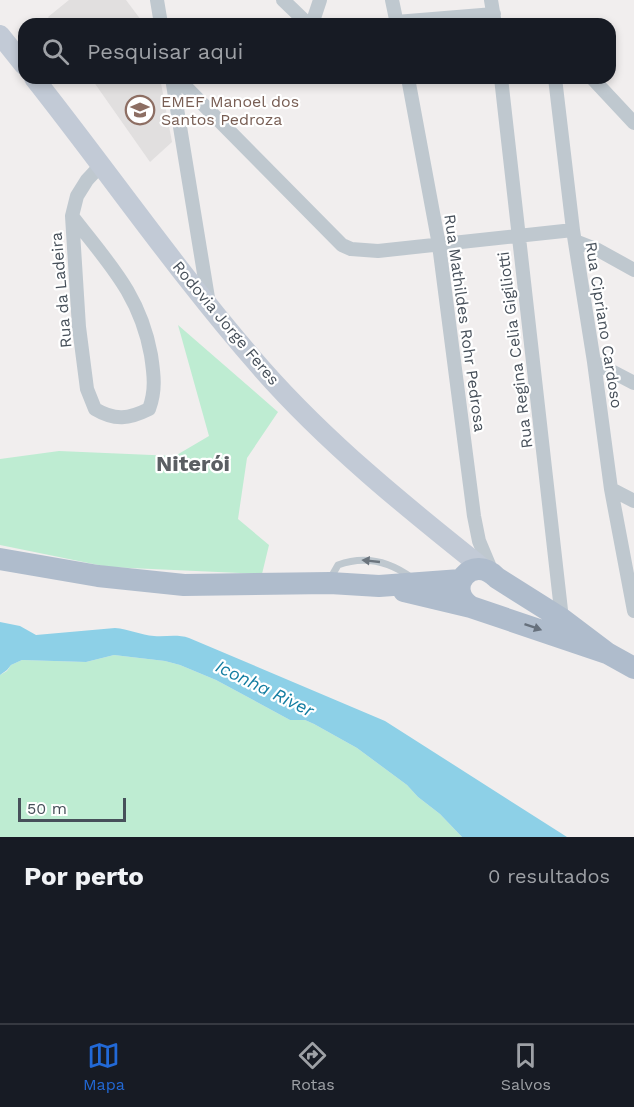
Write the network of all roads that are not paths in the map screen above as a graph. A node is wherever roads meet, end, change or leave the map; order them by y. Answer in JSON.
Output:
{"nodes":[{"id":1,"x":157,"y":0,"type":"edge"},
{"id":2,"x":283,"y":0,"type":"edge"},
{"id":3,"x":320,"y":0,"type":"edge"},
{"id":4,"x":392,"y":0,"type":"edge"},
{"id":5,"x":493,"y":13,"type":"edge"},
{"id":6,"x":160,"y":18,"type":"edge"},
{"id":7,"x":303,"y":18,"type":"edge"},
{"id":8,"x":312,"y":18,"type":"edge"},
{"id":9,"x":396,"y":18,"type":"edge"},
{"id":10,"x":445,"y":18,"type":"edge"},
{"id":11,"x":0,"y":35,"type":"edge"},
{"id":12,"x":18,"y":58,"type":"edge"},
{"id":13,"x":39,"y":84,"type":"edge"},
{"id":14,"x":176,"y":84,"type":"edge"},
{"id":15,"x":181,"y":84,"type":"edge"},
{"id":16,"x":409,"y":84,"type":"edge"},
{"id":17,"x":502,"y":84,"type":"edge"},
{"id":18,"x":556,"y":84,"type":"edge"},
{"id":19,"x":598,"y":84,"type":"edge"},
{"id":20,"x":634,"y":123,"type":"edge"},
{"id":21,"x":100,"y":165,"type":"junction"},
{"id":22,"x":72,"y":216,"type":"junction"},
{"id":23,"x":518,"y":236,"type":"junction"},
{"id":24,"x":574,"y":236,"type":"junction"},
{"id":25,"x":439,"y":245,"type":"junction"},
{"id":26,"x":634,"y":270,"type":"edge"},
{"id":27,"x":210,"y":307,"type":"junction"},
{"id":28,"x":594,"y":362,"type":"junction"},
{"id":29,"x":634,"y":383,"type":"edge"},
{"id":30,"x":611,"y":489,"type":"junction"},
{"id":31,"x":634,"y":501,"type":"edge"},
{"id":32,"x":0,"y":559,"type":"edge"},
{"id":33,"x":480,"y":575,"type":"junction"},
{"id":34,"x":330,"y":583,"type":"junction"},
{"id":35,"x":419,"y":583,"type":"junction"},
{"id":36,"x":379,"y":585,"type":"junction"},
{"id":37,"x":474,"y":608,"type":"junction"},
{"id":38,"x":634,"y":611,"type":"edge"},
{"id":39,"x":562,"y":619,"type":"junction"},
{"id":40,"x":607,"y":653,"type":"junction"},
{"id":41,"x":634,"y":668,"type":"edge"}],
"edges":[{"from":1,"to":6,"type":"street"},
{"from":2,"to":7,"type":"street"},
{"from":3,"to":8,"type":"street"},
{"from":4,"to":9,"type":"street"},
{"from":5,"to":10,"type":"street"},
{"from":11,"to":12,"type":"main road"},
{"from":13,"to":21,"type":"main road","name":"Rodovia Jorge Feres"},
{"from":14,"to":27,"type":"street"},
{"from":15,"to":25,"type":"street"},
{"from":16,"to":25,"type":"street","name":"Rua Mathildes Rohr Pedrosa"},
{"from":17,"to":23,"type":"street","name":"Rua Regina Celia Gigiliotti"},
{"from":18,"to":24,"type":"street","name":"Rua Cipriano Cardoso"},
{"from":19,"to":20,"type":"street"},
{"from":21,"to":22,"type":"street","name":"Rua da Ladeira"},
{"from":21,"to":27,"type":"main road","name":"Rodovia Jorge Feres"},
{"from":22,"to":22,"type":"street","name":"Rua da Ladeira"},
{"from":23,"to":24,"type":"street"},
{"from":23,"to":25,"type":"street"},
{"from":23,"to":39,"type":"street","name":"Rua Regina Celia Gigiliotti"},
{"from":24,"to":26,"type":"street"},
{"from":24,"to":28,"type":"street","name":"Rua Cipriano Cardoso"},
{"from":25,"to":33,"type":"street","name":"Rua Mathildes Rohr Pedrosa"},
{"from":27,"to":33,"type":"main road","name":"Rodovia Jorge Feres"},
{"from":28,"to":29,"type":"street"},
{"from":28,"to":30,"type":"street","name":"Rua Cipriano Cardoso"},
{"from":30,"to":31,"type":"street"},
{"from":30,"to":38,"type":"street","name":"Rua Cipriano Cardoso"},
{"from":32,"to":34,"type":"main road"},
{"from":33,"to":35,"type":"main road"},
{"from":33,"to":37,"type":"main road"},
{"from":33,"to":37,"type":"main road"},
{"from":33,"to":39,"type":"main road"},
{"from":35,"to":34,"type":"lane","one_way":true},
{"from":34,"to":36,"type":"main road"},
{"from":35,"to":36,"type":"main road"},
{"from":36,"to":37,"type":"main road"},
{"from":37,"to":40,"type":"main road","one_way":true},
{"from":39,"to":40,"type":"main road"},
{"from":40,"to":41,"type":"main road"}]}
